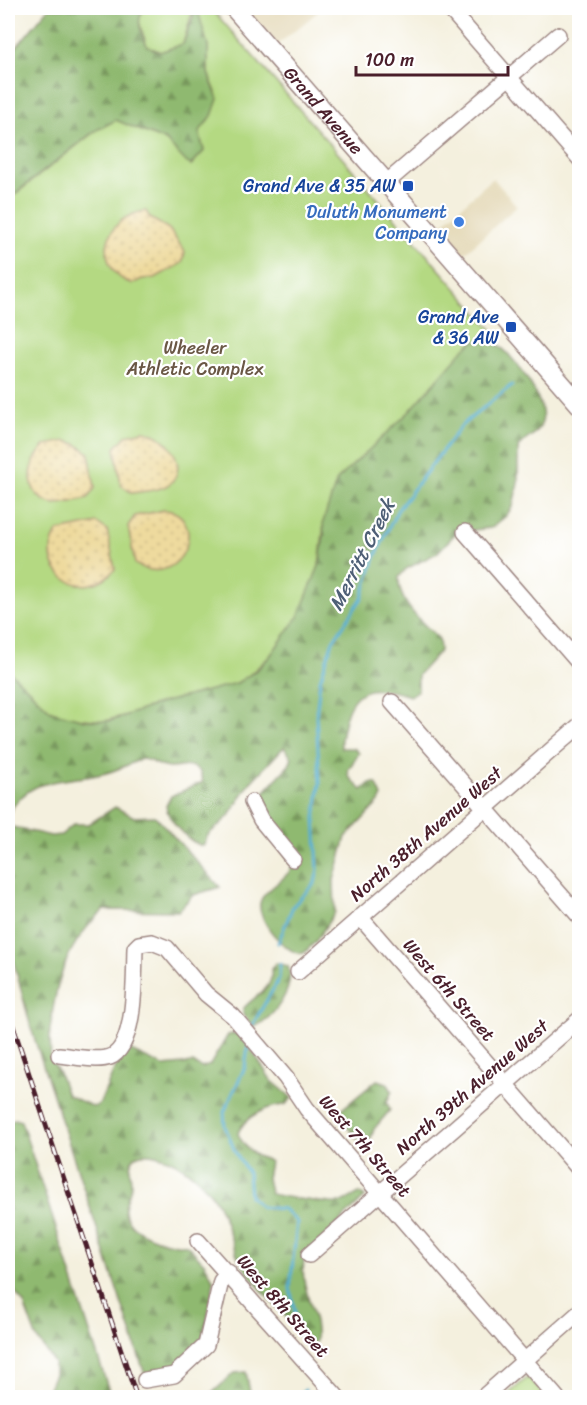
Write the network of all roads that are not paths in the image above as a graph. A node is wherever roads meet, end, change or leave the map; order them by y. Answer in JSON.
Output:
{"nodes":[{"id":1,"x":234,"y":8,"type":"edge"},
{"id":2,"x":449,"y":8,"type":"edge"},
{"id":3,"x":558,"y":35,"type":"dead end"},
{"id":4,"x":509,"y":77,"type":"junction"},
{"id":5,"x":579,"y":159,"type":"edge"},
{"id":6,"x":386,"y":183,"type":"junction"},
{"id":7,"x":579,"y":405,"type":"edge"},
{"id":8,"x":465,"y":532,"type":"dead end"},
{"id":9,"x":579,"y":664,"type":"edge"},
{"id":10,"x":392,"y":702,"type":"dead end"},
{"id":11,"x":579,"y":724,"type":"edge"},
{"id":12,"x":252,"y":802,"type":"dead end"},
{"id":13,"x":484,"y":808,"type":"junction"},
{"id":14,"x":293,"y":859,"type":"dead end"},
{"id":15,"x":360,"y":917,"type":"junction"},
{"id":16,"x":579,"y":917,"type":"edge"},
{"id":17,"x":298,"y":972,"type":"dead end"},
{"id":18,"x":579,"y":1018,"type":"edge"},
{"id":19,"x":59,"y":1055,"type":"dead end"},
{"id":20,"x":505,"y":1084,"type":"junction"},
{"id":21,"x":579,"y":1170,"type":"edge"},
{"id":22,"x":380,"y":1193,"type":"junction"},
{"id":23,"x":198,"y":1240,"type":"dead end"},
{"id":24,"x":309,"y":1256,"type":"dead end"},
{"id":25,"x":228,"y":1272,"type":"junction"},
{"id":26,"x":579,"y":1312,"type":"edge"},
{"id":27,"x":525,"y":1360,"type":"junction"},
{"id":28,"x":145,"y":1380,"type":"dead end"},
{"id":29,"x":338,"y":1398,"type":"edge"},
{"id":30,"x":482,"y":1398,"type":"edge"},
{"id":31,"x":557,"y":1398,"type":"edge"}],
"edges":[{"from":1,"to":6,"type":"main road","name":"Grand Avenue"},
{"from":2,"to":4,"type":"street"},
{"from":3,"to":4,"type":"street"},
{"from":4,"to":5,"type":"street"},
{"from":4,"to":6,"type":"street"},
{"from":6,"to":7,"type":"main road","name":"Grand Avenue"},
{"from":8,"to":9,"type":"street"},
{"from":10,"to":13,"type":"street"},
{"from":11,"to":13,"type":"street","name":"North 38th Avenue West"},
{"from":12,"to":14,"type":"street"},
{"from":13,"to":15,"type":"street","name":"North 38th Avenue West"},
{"from":13,"to":16,"type":"street"},
{"from":15,"to":17,"type":"street","name":"North 38th Avenue West"},
{"from":15,"to":20,"type":"street","name":"West 6th Street"},
{"from":18,"to":20,"type":"street","name":"North 39th Avenue West"},
{"from":19,"to":22,"type":"street","name":"West 7th Street"},
{"from":20,"to":21,"type":"street","name":"West 6th Street"},
{"from":20,"to":22,"type":"street","name":"North 39th Avenue West"},
{"from":22,"to":24,"type":"street","name":"North 39th Avenue West"},
{"from":22,"to":27,"type":"street","name":"West 7th Street"},
{"from":23,"to":25,"type":"street","name":"West 8th Street"},
{"from":25,"to":28,"type":"street"},
{"from":25,"to":29,"type":"street","name":"West 8th Street"},
{"from":26,"to":27,"type":"street"},
{"from":27,"to":30,"type":"street"},
{"from":27,"to":31,"type":"street","name":"West 7th Street"}]}
